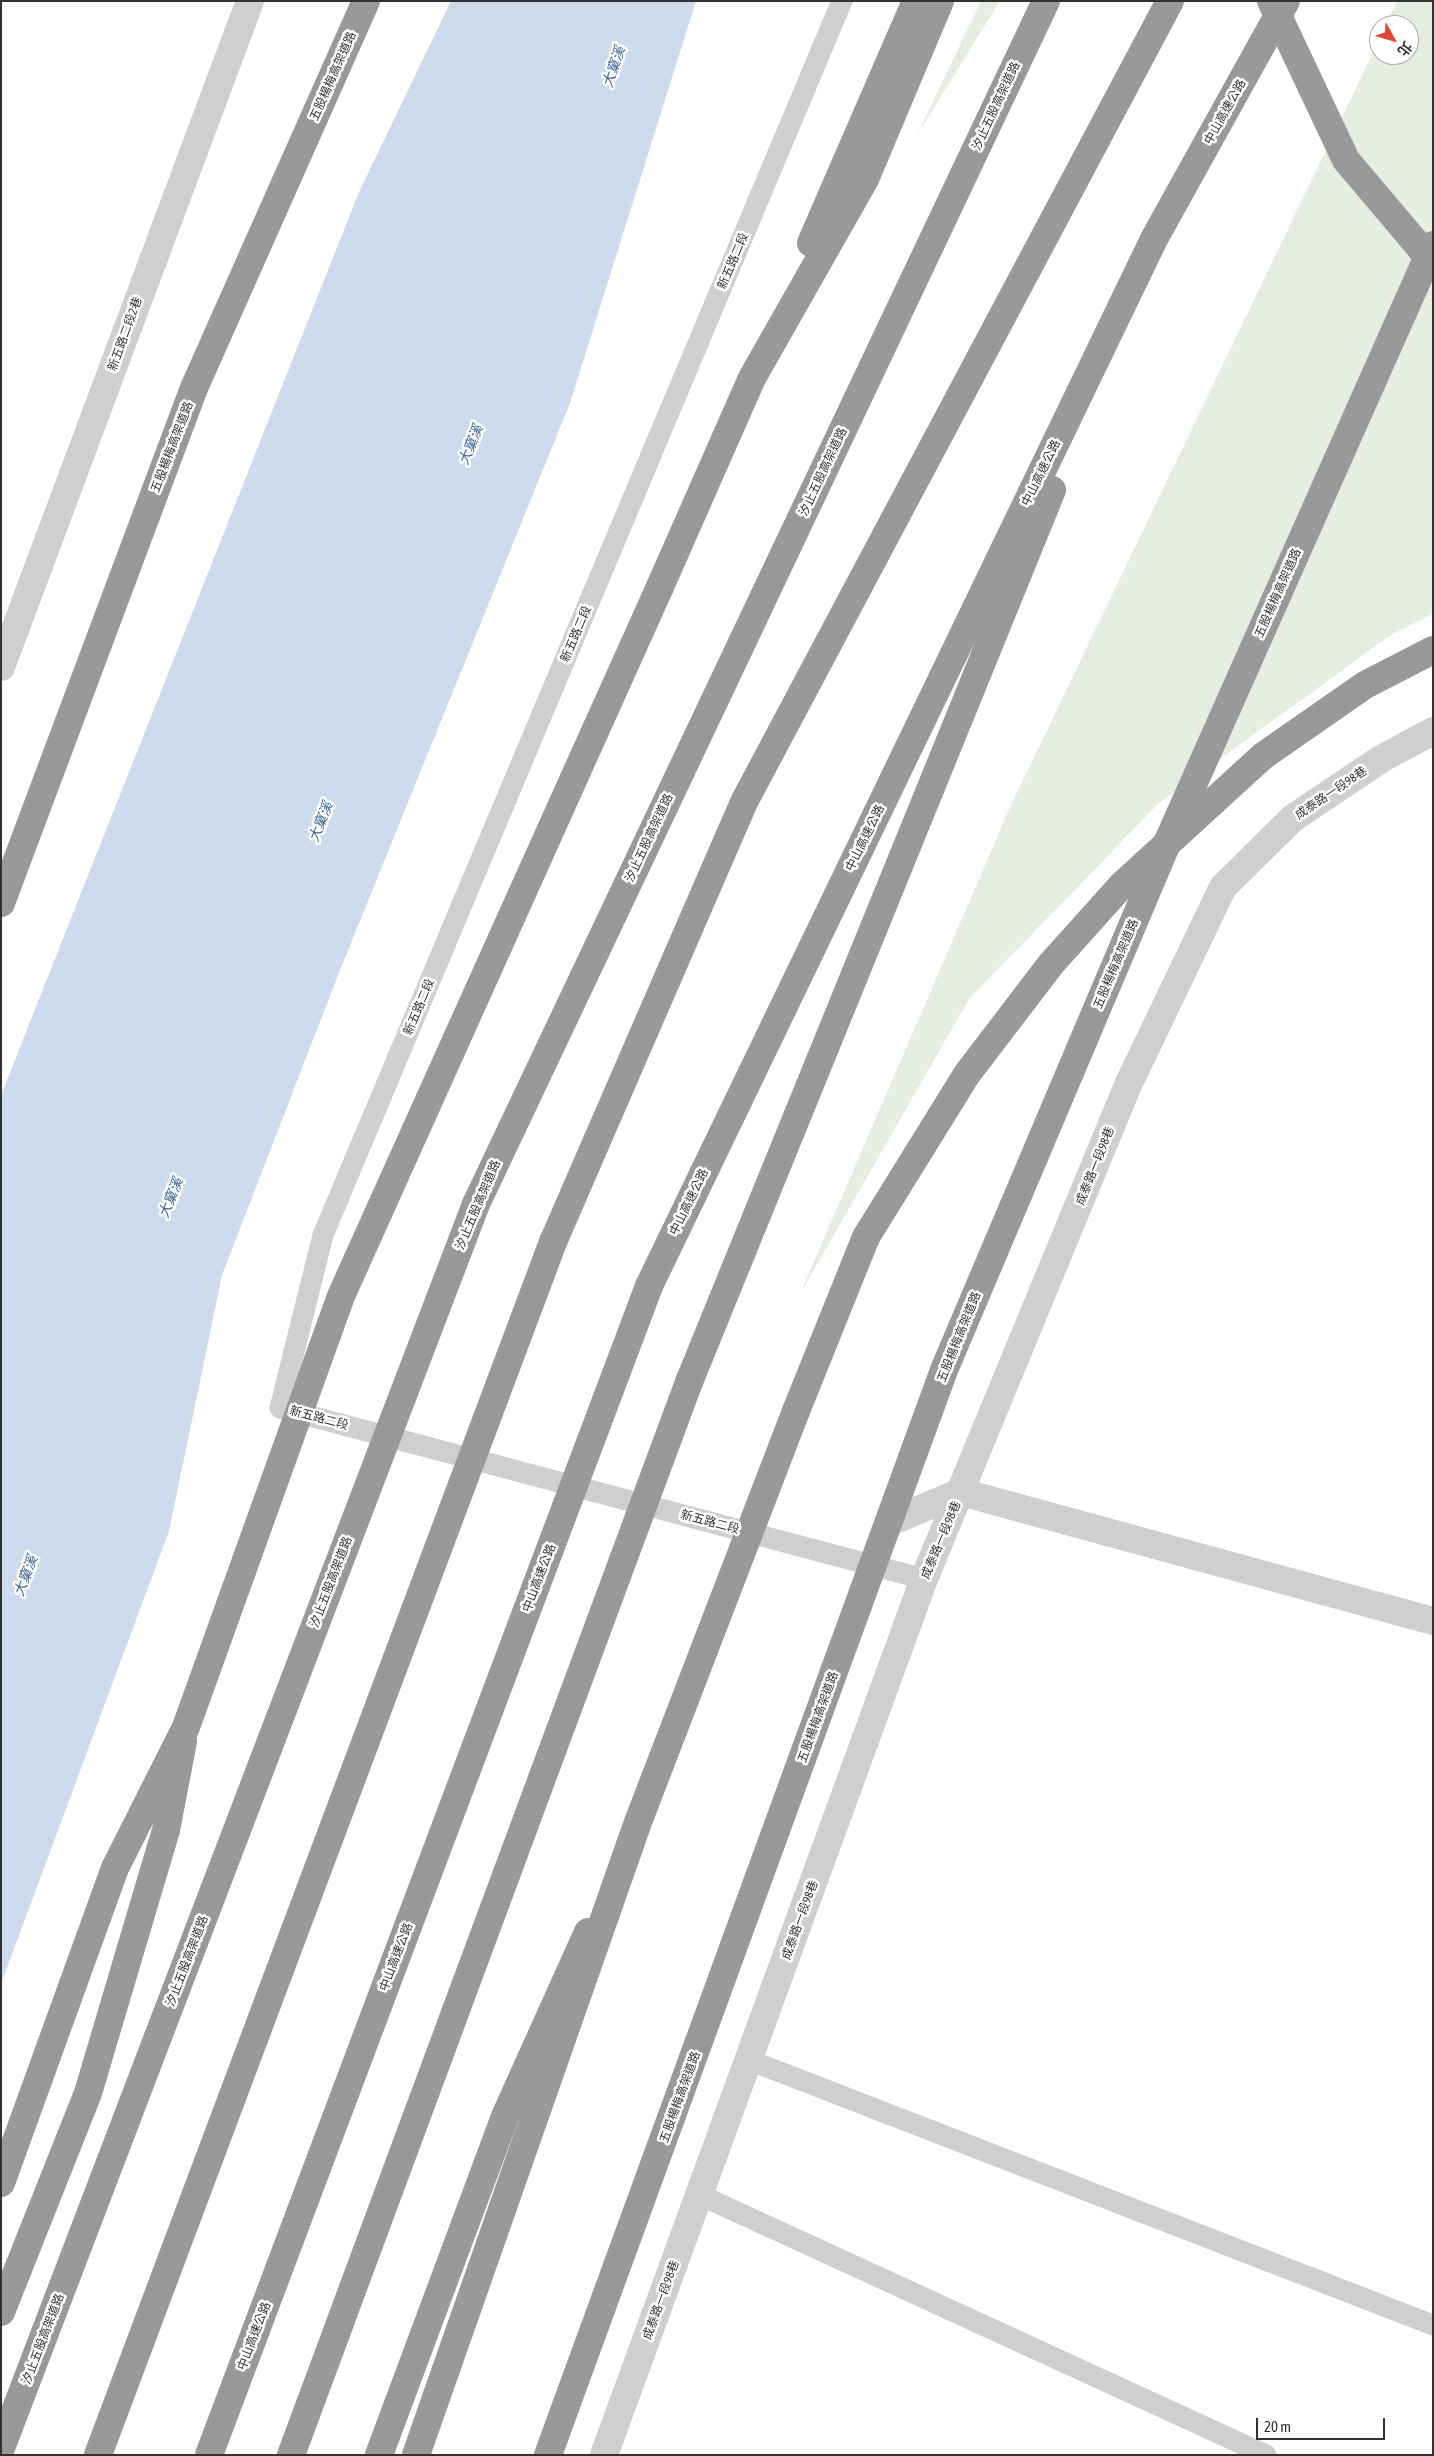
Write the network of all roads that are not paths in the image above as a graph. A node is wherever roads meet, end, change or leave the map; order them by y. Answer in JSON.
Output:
{"nodes":[{"id":1,"x":250,"y":1,"type":"edge"},
{"id":2,"x":366,"y":1,"type":"edge"},
{"id":3,"x":842,"y":1,"type":"edge"},
{"id":4,"x":916,"y":1,"type":"edge"},
{"id":5,"x":940,"y":1,"type":"edge"},
{"id":6,"x":1046,"y":1,"type":"edge"},
{"id":7,"x":1170,"y":1,"type":"edge"},
{"id":8,"x":1271,"y":1,"type":"edge"},
{"id":9,"x":1286,"y":1,"type":"edge"},
{"id":10,"x":1154,"y":239,"type":"junction"},
{"id":11,"x":1433,"y":245,"type":"edge"},
{"id":12,"x":1433,"y":262,"type":"edge"},
{"id":13,"x":752,"y":378,"type":"junction"},
{"id":14,"x":1433,"y":650,"type":"edge"},
{"id":15,"x":1433,"y":660,"type":"edge"},
{"id":16,"x":1,"y":667,"type":"edge"},
{"id":17,"x":1365,"y":685,"type":"junction"},
{"id":18,"x":1433,"y":731,"type":"edge"},
{"id":19,"x":1,"y":903,"type":"edge"},
{"id":20,"x":961,"y":1492,"type":"junction"},
{"id":21,"x":888,"y":1523,"type":"junction"},
{"id":22,"x":924,"y":1579,"type":"junction"},
{"id":23,"x":1433,"y":1621,"type":"edge"},
{"id":24,"x":186,"y":1727,"type":"junction"},
{"id":25,"x":638,"y":1822,"type":"junction"},
{"id":26,"x":749,"y":2060,"type":"junction"},
{"id":27,"x":1,"y":2183,"type":"edge"},
{"id":28,"x":700,"y":2195,"type":"junction"},
{"id":29,"x":1,"y":2312,"type":"edge"},
{"id":30,"x":1433,"y":2325,"type":"edge"},
{"id":31,"x":1,"y":2448,"type":"edge"},
{"id":32,"x":98,"y":2455,"type":"edge"},
{"id":33,"x":209,"y":2455,"type":"edge"},
{"id":34,"x":292,"y":2455,"type":"edge"},
{"id":35,"x":379,"y":2455,"type":"edge"},
{"id":36,"x":416,"y":2455,"type":"edge"},
{"id":37,"x":548,"y":2455,"type":"edge"},
{"id":38,"x":604,"y":2455,"type":"edge"},
{"id":39,"x":1266,"y":2455,"type":"edge"}],
"edges":[{"from":1,"to":16,"type":"street","name":"新五路二段2巷"},
{"from":2,"to":19,"type":"highway","name":"五股楊梅高架道路"},
{"from":3,"to":22,"type":"lane","name":"新五路二段"},
{"from":4,"to":13,"type":"highway"},
{"from":5,"to":13,"type":"highway"},
{"from":6,"to":31,"type":"highway","name":"汐止五股高架道路","bridge":true},
{"from":7,"to":32,"type":"highway","bridge":true},
{"from":8,"to":12,"type":"highway","bridge":true},
{"from":9,"to":10,"type":"highway","name":"中山高速公路"},
{"from":10,"to":33,"type":"highway","name":"中山高速公路","bridge":true},
{"from":10,"to":34,"type":"highway","bridge":true},
{"from":11,"to":21,"type":"highway","name":"五股楊梅高架道路","bridge":true},
{"from":13,"to":24,"type":"highway","bridge":true},
{"from":14,"to":17,"type":"highway"},
{"from":15,"to":17,"type":"highway"},
{"from":17,"to":25,"type":"highway","bridge":true},
{"from":18,"to":20,"type":"street","name":"成泰路一段98巷"},
{"from":20,"to":21,"type":"street"},
{"from":20,"to":22,"type":"street","name":"成泰路一段98巷"},
{"from":20,"to":23,"type":"street"},
{"from":21,"to":37,"type":"highway","name":"五股楊梅高架道路","bridge":true},
{"from":22,"to":26,"type":"street","name":"成泰路一段98巷"},
{"from":24,"to":27,"type":"highway","bridge":true},
{"from":24,"to":29,"type":"highway","bridge":true},
{"from":25,"to":35,"type":"highway","bridge":true},
{"from":25,"to":36,"type":"highway","bridge":true},
{"from":26,"to":28,"type":"street","name":"成泰路一段98巷"},
{"from":26,"to":30,"type":"lane"},
{"from":28,"to":38,"type":"street","name":"成泰路一段98巷"},
{"from":28,"to":39,"type":"lane"}]}
